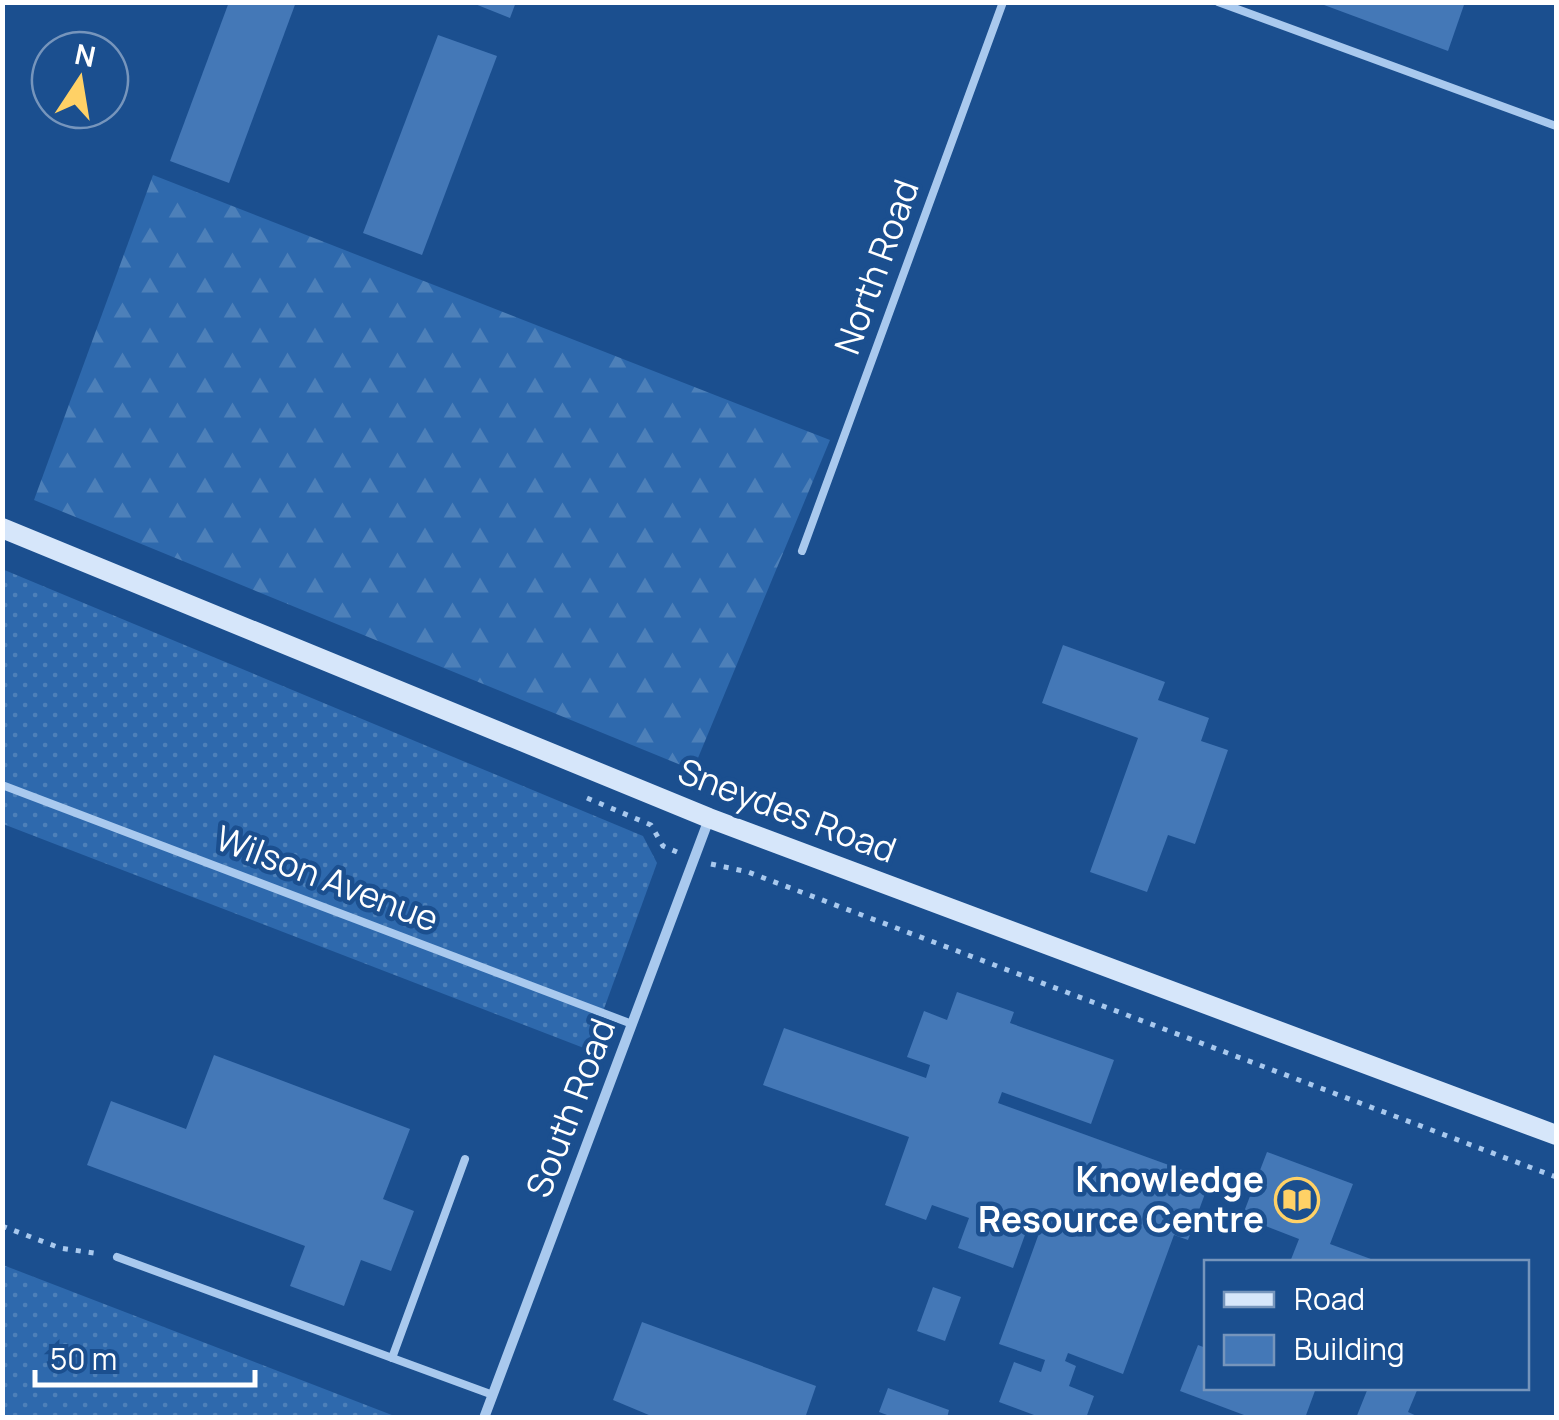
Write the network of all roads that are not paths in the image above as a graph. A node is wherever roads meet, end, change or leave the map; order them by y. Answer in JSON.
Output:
{"nodes":[{"id":1,"x":1003,"y":2,"type":"edge"},
{"id":2,"x":1218,"y":2,"type":"edge"},
{"id":3,"x":1556,"y":126,"type":"edge"},
{"id":4,"x":2,"y":528,"type":"edge"},
{"id":5,"x":802,"y":550,"type":"dead end"},
{"id":6,"x":2,"y":785,"type":"edge"},
{"id":7,"x":709,"y":818,"type":"junction"},
{"id":8,"x":632,"y":1024,"type":"junction"},
{"id":9,"x":1556,"y":1135,"type":"edge"},
{"id":10,"x":466,"y":1159,"type":"dead end"},
{"id":11,"x":116,"y":1257,"type":"road end"},
{"id":12,"x":392,"y":1358,"type":"junction"},
{"id":13,"x":493,"y":1395,"type":"junction"},
{"id":14,"x":484,"y":1418,"type":"edge"}],
"edges":[{"from":1,"to":5,"type":"lane","name":"North Road"},
{"from":2,"to":3,"type":"lane"},
{"from":4,"to":7,"type":"main road","name":"Sneydes Road"},
{"from":6,"to":8,"type":"lane","name":"Wilson Avenue"},
{"from":7,"to":8,"type":"street","name":"South Road"},
{"from":7,"to":9,"type":"main road","name":"Sneydes Road"},
{"from":8,"to":13,"type":"street","name":"South Road"},
{"from":10,"to":12,"type":"lane"},
{"from":11,"to":12,"type":"lane"},
{"from":12,"to":13,"type":"lane"},
{"from":13,"to":14,"type":"street","name":"South Road"}]}
